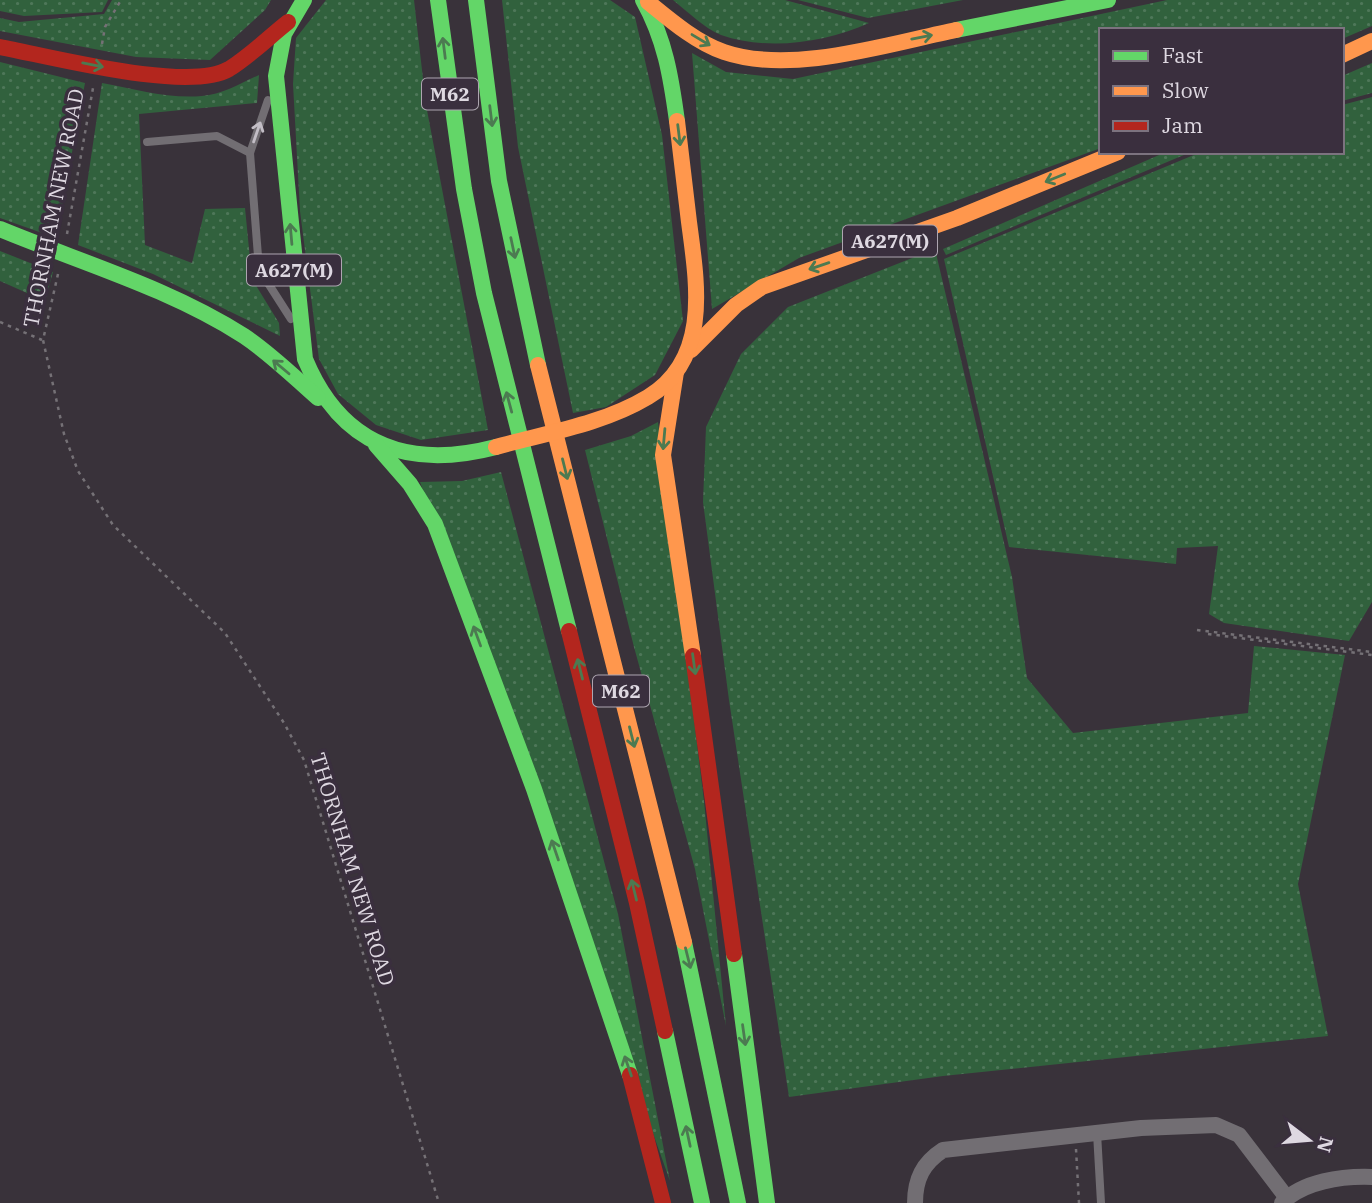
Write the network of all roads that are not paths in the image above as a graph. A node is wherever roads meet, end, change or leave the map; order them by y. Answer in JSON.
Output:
{"nodes":[{"id":1,"x":304,"y":0,"type":"edge"},
{"id":2,"x":438,"y":0,"type":"edge"},
{"id":3,"x":476,"y":0,"type":"edge"},
{"id":4,"x":645,"y":0,"type":"edge"},
{"id":5,"x":1108,"y":0,"type":"edge"},
{"id":6,"x":293,"y":12,"type":"edge"},
{"id":7,"x":1372,"y":41,"type":"edge"},
{"id":8,"x":0,"y":47,"type":"edge"},
{"id":9,"x":1344,"y":54,"type":"edge"},
{"id":10,"x":276,"y":76,"type":"junction"},
{"id":11,"x":147,"y":142,"type":"dead end"},
{"id":12,"x":250,"y":153,"type":"junction"},
{"id":13,"x":1113,"y":154,"type":"edge"},
{"id":14,"x":0,"y":229,"type":"edge"},
{"id":15,"x":300,"y":334,"type":"junction"},
{"id":16,"x":679,"y":366,"type":"junction"},
{"id":17,"x":333,"y":411,"type":"junction"},
{"id":18,"x":372,"y":441,"type":"junction"},
{"id":19,"x":1097,"y":1133,"type":"junction"},
{"id":20,"x":1372,"y":1177,"type":"edge"},
{"id":21,"x":1285,"y":1200,"type":"edge"},
{"id":22,"x":663,"y":1203,"type":"edge"},
{"id":23,"x":702,"y":1203,"type":"edge"},
{"id":24,"x":738,"y":1203,"type":"edge"},
{"id":25,"x":767,"y":1203,"type":"edge"},
{"id":26,"x":915,"y":1203,"type":"edge"},
{"id":27,"x":1101,"y":1203,"type":"edge"}],
"edges":[{"from":1,"to":6,"type":"highway","number":"A627(M)"},
{"from":23,"to":2,"type":"highway","number":"M62","one_way":true},
{"from":3,"to":24,"type":"highway","number":"M62","one_way":true},
{"from":4,"to":5,"type":"highway","number":"A627(M)","one_way":true},
{"from":4,"to":16,"type":"highway","number":"A627(M)","one_way":true},
{"from":8,"to":6,"type":"highway","number":"A627(M)","one_way":true},
{"from":6,"to":10,"type":"highway","number":"A627(M)"},
{"from":7,"to":9,"type":"highway"},
{"from":12,"to":10,"type":"lane","one_way":true},
{"from":15,"to":10,"type":"highway","number":"A627(M)","one_way":true},
{"from":11,"to":12,"type":"lane"},
{"from":12,"to":15,"type":"lane"},
{"from":13,"to":16,"type":"highway","number":"A627(M)","one_way":true},
{"from":17,"to":14,"type":"highway","number":"A627(M)","one_way":true},
{"from":15,"to":17,"type":"highway","number":"A627(M)"},
{"from":16,"to":18,"type":"highway","number":"A627(M)"},
{"from":16,"to":25,"type":"highway","one_way":true},
{"from":17,"to":18,"type":"highway","number":"A627(M)"},
{"from":22,"to":18,"type":"highway","one_way":true},
{"from":19,"to":21,"type":"street"},
{"from":19,"to":26,"type":"street"},
{"from":19,"to":27,"type":"lane"},
{"from":20,"to":21,"type":"street"}]}
